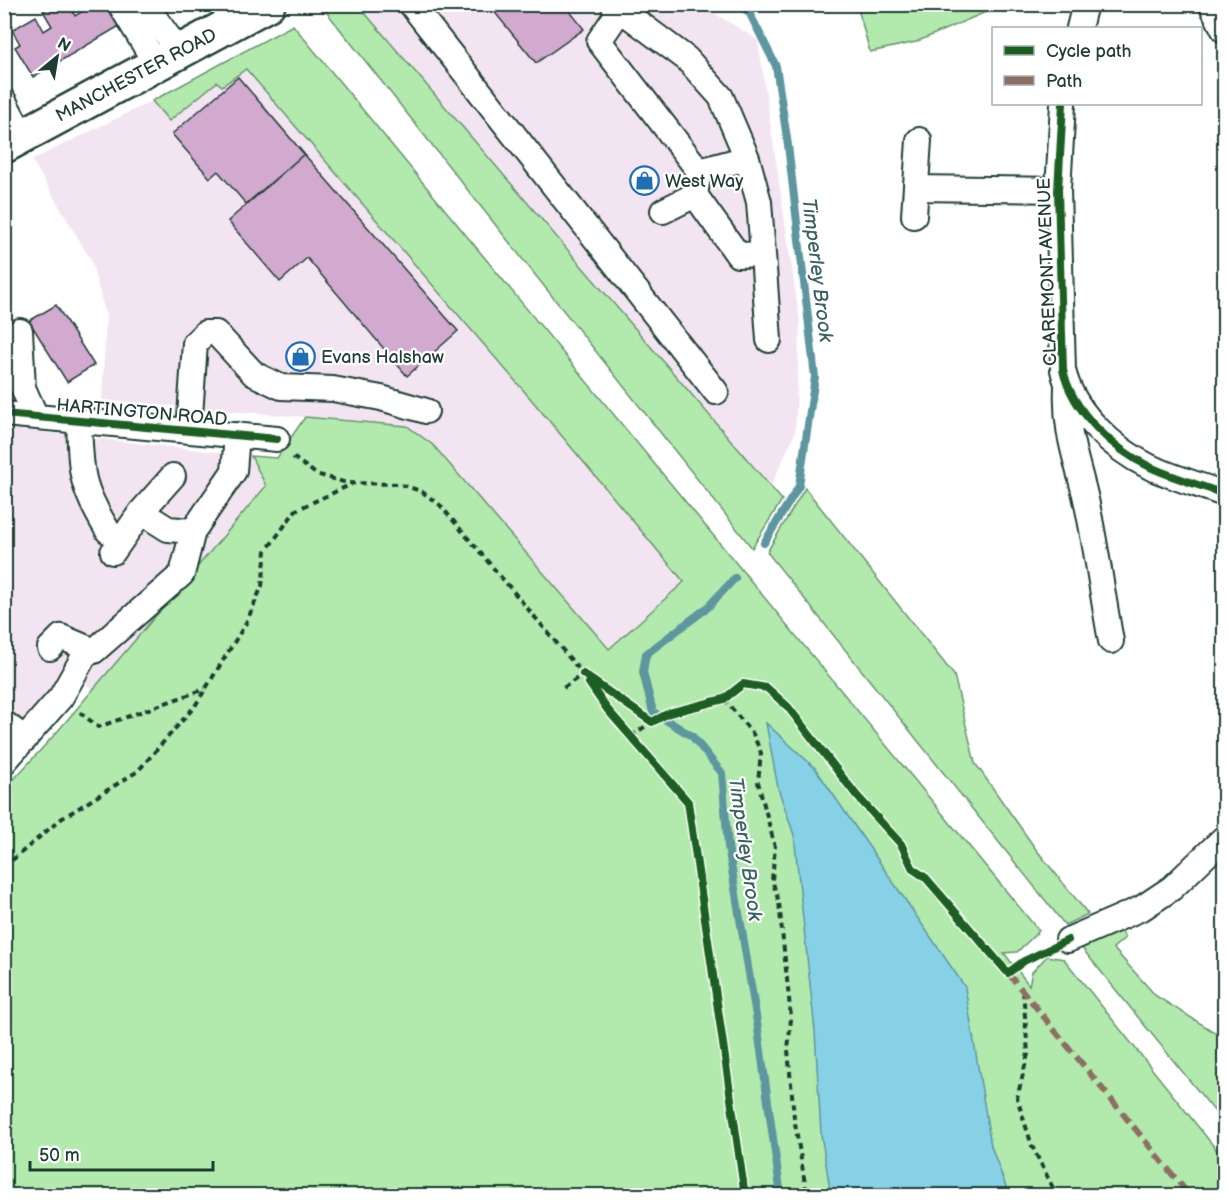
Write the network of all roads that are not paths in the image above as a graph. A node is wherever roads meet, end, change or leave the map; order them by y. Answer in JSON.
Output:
{"nodes":[{"id":1,"x":120,"y":4,"type":"edge"},
{"id":2,"x":145,"y":4,"type":"edge"},
{"id":3,"x":268,"y":4,"type":"edge"},
{"id":4,"x":411,"y":4,"type":"edge"},
{"id":5,"x":1085,"y":4,"type":"edge"},
{"id":6,"x":1211,"y":4,"type":"edge"},
{"id":7,"x":616,"y":7,"type":"edge"},
{"id":8,"x":1078,"y":27,"type":"edge"},
{"id":9,"x":1224,"y":30,"type":"edge"},
{"id":10,"x":168,"y":58,"type":"junction"},
{"id":11,"x":4,"y":100,"type":"edge"},
{"id":12,"x":1063,"y":105,"type":"edge"},
{"id":13,"x":13,"y":140,"type":"edge"},
{"id":14,"x":918,"y":140,"type":"dead end"},
{"id":15,"x":747,"y":158,"type":"junction"},
{"id":16,"x":699,"y":171,"type":"junction"},
{"id":17,"x":916,"y":188,"type":"junction"},
{"id":18,"x":1058,"y":190,"type":"junction"},
{"id":19,"x":695,"y":195,"type":"junction"},
{"id":20,"x":663,"y":212,"type":"dead end"},
{"id":21,"x":914,"y":216,"type":"dead end"},
{"id":22,"x":763,"y":254,"type":"junction"},
{"id":23,"x":20,"y":331,"type":"dead end"},
{"id":24,"x":769,"y":340,"type":"dead end"},
{"id":25,"x":1067,"y":387,"type":"junction"},
{"id":26,"x":716,"y":392,"type":"dead end"},
{"id":27,"x":426,"y":411,"type":"dead end"},
{"id":28,"x":4,"y":414,"type":"edge"},
{"id":29,"x":36,"y":417,"type":"junction"},
{"id":30,"x":80,"y":421,"type":"junction"},
{"id":31,"x":189,"y":431,"type":"junction"},
{"id":32,"x":237,"y":435,"type":"junction"},
{"id":33,"x":277,"y":440,"type":"road end"},
{"id":34,"x":173,"y":476,"type":"dead end"},
{"id":35,"x":1224,"y":494,"type":"edge"},
{"id":36,"x":141,"y":512,"type":"junction"},
{"id":37,"x":194,"y":531,"type":"junction"},
{"id":38,"x":1111,"y":641,"type":"dead end"},
{"id":39,"x":50,"y":648,"type":"dead end"},
{"id":40,"x":88,"y":649,"type":"junction"},
{"id":41,"x":4,"y":723,"type":"edge"},
{"id":42,"x":25,"y":739,"type":"junction"},
{"id":43,"x":4,"y":762,"type":"edge"},
{"id":44,"x":1224,"y":838,"type":"edge"},
{"id":45,"x":1068,"y":940,"type":"dead end"}],
"edges":[{"from":1,"to":10,"type":"street"},
{"from":2,"to":10,"type":"street"},
{"from":3,"to":10,"type":"highway","name":"MANCHESTER ROAD"},
{"from":4,"to":26,"type":"street"},
{"from":5,"to":8,"type":"street"},
{"from":6,"to":9,"type":"street"},
{"from":7,"to":15,"type":"street"},
{"from":7,"to":16,"type":"street"},
{"from":10,"to":13,"type":"highway","name":"MANCHESTER ROAD"},
{"from":11,"to":13,"type":"street"},
{"from":12,"to":18,"type":"street","name":"CLAREMONT AVENUE"},
{"from":14,"to":17,"type":"street"},
{"from":15,"to":16,"type":"street"},
{"from":15,"to":22,"type":"street"},
{"from":16,"to":19,"type":"street"},
{"from":17,"to":18,"type":"street"},
{"from":17,"to":21,"type":"street"},
{"from":18,"to":25,"type":"street","name":"CLAREMONT AVENUE"},
{"from":19,"to":20,"type":"street"},
{"from":19,"to":22,"type":"street"},
{"from":22,"to":24,"type":"street"},
{"from":23,"to":29,"type":"street"},
{"from":25,"to":35,"type":"street","name":"CLAREMONT AVENUE"},
{"from":25,"to":38,"type":"street","name":"CLAREMONT AVENUE"},
{"from":27,"to":31,"type":"street"},
{"from":28,"to":29,"type":"street","name":"HARTINGTON ROAD"},
{"from":29,"to":30,"type":"street","name":"HARTINGTON ROAD"},
{"from":30,"to":31,"type":"street","name":"HARTINGTON ROAD"},
{"from":30,"to":36,"type":"street"},
{"from":31,"to":32,"type":"street","name":"HARTINGTON ROAD"},
{"from":32,"to":33,"type":"street","name":"HARTINGTON ROAD"},
{"from":32,"to":37,"type":"street"},
{"from":34,"to":36,"type":"street"},
{"from":36,"to":37,"type":"street"},
{"from":37,"to":40,"type":"street"},
{"from":39,"to":40,"type":"street"},
{"from":40,"to":42,"type":"street"},
{"from":41,"to":42,"type":"street"},
{"from":42,"to":43,"type":"street"},
{"from":44,"to":45,"type":"street"}]}
